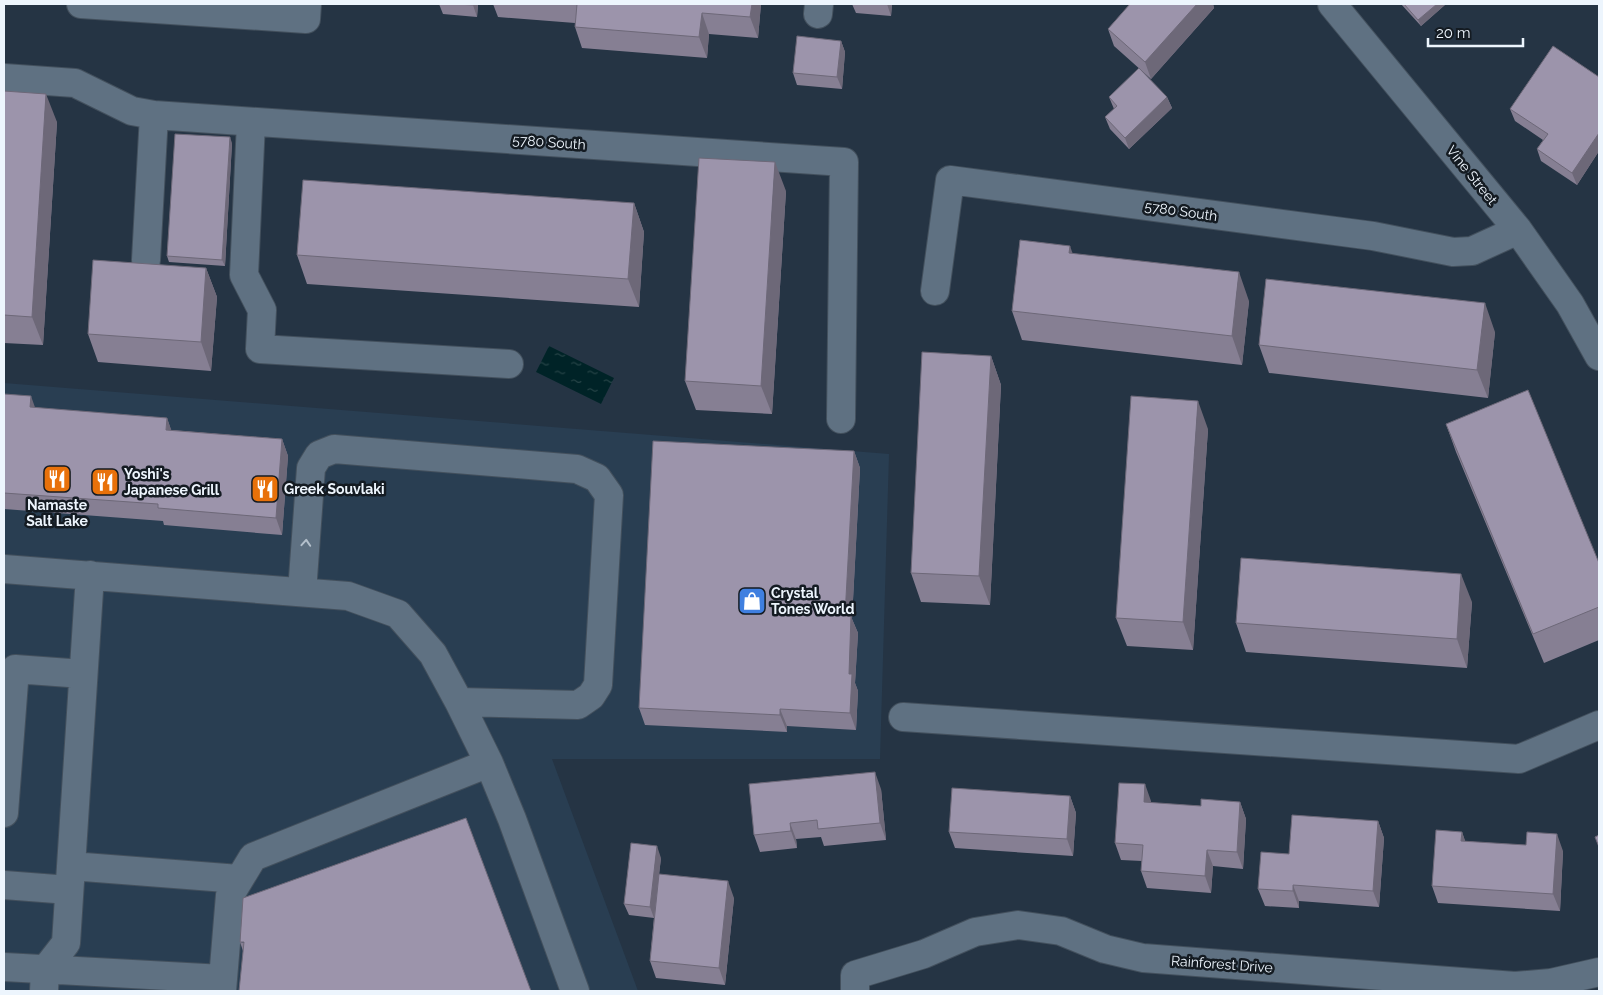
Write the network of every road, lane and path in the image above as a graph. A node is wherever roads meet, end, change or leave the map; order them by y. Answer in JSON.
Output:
{"nodes":[{"id":1,"x":81,"y":4,"type":"edge"},
{"id":2,"x":307,"y":4,"type":"edge"},
{"id":3,"x":1332,"y":4,"type":"edge"},
{"id":4,"x":4,"y":78,"type":"edge"},
{"id":5,"x":154,"y":115,"type":"junction"},
{"id":6,"x":251,"y":122,"type":"junction"},
{"id":7,"x":1518,"y":230,"type":"junction"},
{"id":8,"x":146,"y":260,"type":"dead end"},
{"id":9,"x":936,"y":291,"type":"dead end"},
{"id":10,"x":1599,"y":356,"type":"edge"},
{"id":11,"x":509,"y":364,"type":"dead end"},
{"id":12,"x":841,"y":419,"type":"dead end"},
{"id":13,"x":4,"y":569,"type":"edge"},
{"id":14,"x":90,"y":575,"type":"junction"},
{"id":15,"x":302,"y":592,"type":"junction"},
{"id":16,"x":9,"y":669,"type":"edge"},
{"id":17,"x":83,"y":674,"type":"junction"},
{"id":18,"x":8,"y":697,"type":"edge"},
{"id":19,"x":459,"y":702,"type":"junction"},
{"id":20,"x":903,"y":717,"type":"dead end"},
{"id":21,"x":1599,"y":726,"type":"edge"},
{"id":22,"x":489,"y":763,"type":"junction"},
{"id":23,"x":4,"y":813,"type":"edge"},
{"id":24,"x":70,"y":878,"type":"junction"},
{"id":25,"x":239,"y":879,"type":"junction"},
{"id":26,"x":4,"y":885,"type":"edge"},
{"id":27,"x":4,"y":967,"type":"edge"},
{"id":28,"x":1599,"y":972,"type":"edge"},
{"id":29,"x":45,"y":980,"type":"edge"},
{"id":30,"x":855,"y":983,"type":"edge"},
{"id":31,"x":223,"y":985,"type":"edge"},
{"id":32,"x":575,"y":991,"type":"edge"}],
"edges":[{"from":1,"to":2,"type":"street"},
{"from":3,"to":7,"type":"street","name":"Vine Street"},
{"from":4,"to":5,"type":"street","name":"5780 South"},
{"from":5,"to":6,"type":"street","name":"5780 South"},
{"from":5,"to":8,"type":"street"},
{"from":6,"to":11,"type":"street"},
{"from":6,"to":12,"type":"street","name":"5780 South"},
{"from":7,"to":9,"type":"street","name":"5780 South"},
{"from":7,"to":10,"type":"street","name":"Vine Street"},
{"from":13,"to":14,"type":"street"},
{"from":14,"to":15,"type":"street"},
{"from":14,"to":17,"type":"street"},
{"from":15,"to":19,"type":"street"},
{"from":15,"to":19,"type":"street","one_way":true},
{"from":16,"to":17,"type":"street"},
{"from":16,"to":18,"type":"street"},
{"from":17,"to":24,"type":"street"},
{"from":18,"to":23,"type":"street"},
{"from":19,"to":22,"type":"street"},
{"from":20,"to":21,"type":"street"},
{"from":22,"to":25,"type":"street"},
{"from":22,"to":32,"type":"street"},
{"from":24,"to":25,"type":"street"},
{"from":24,"to":26,"type":"street"},
{"from":24,"to":29,"type":"street"},
{"from":25,"to":31,"type":"street"},
{"from":27,"to":29,"type":"street"},
{"from":28,"to":30,"type":"street","name":"Rainforest Drive"},
{"from":29,"to":31,"type":"street"}]}
